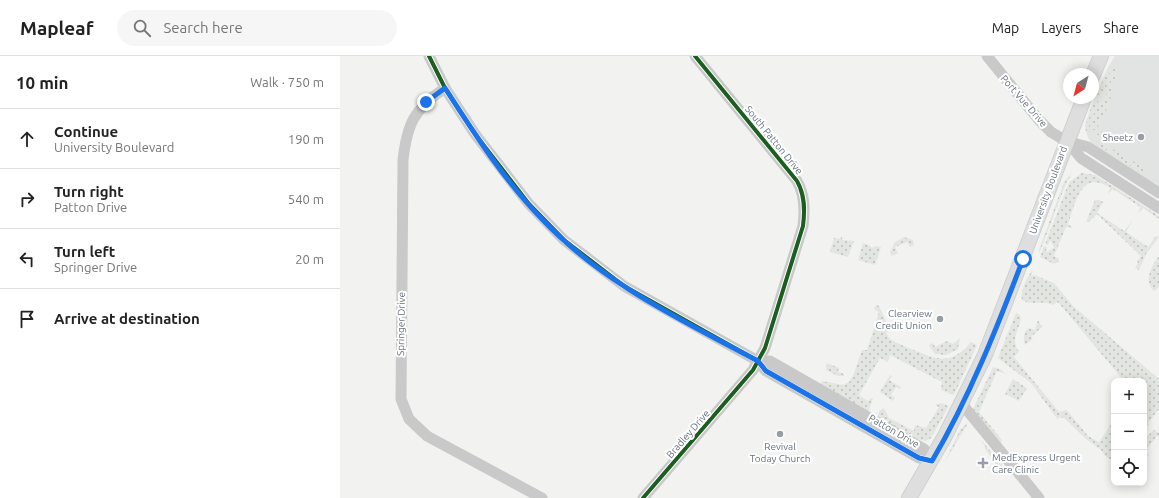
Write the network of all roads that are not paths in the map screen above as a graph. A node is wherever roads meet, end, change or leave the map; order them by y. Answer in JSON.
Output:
{"nodes":[{"id":1,"x":429,"y":56,"type":"edge"},
{"id":2,"x":695,"y":56,"type":"edge"},
{"id":3,"x":987,"y":56,"type":"edge"},
{"id":4,"x":1101,"y":56,"type":"edge"},
{"id":5,"x":1096,"y":68,"type":"edge"},
{"id":6,"x":445,"y":88,"type":"junction"},
{"id":7,"x":1081,"y":104,"type":"edge"},
{"id":8,"x":1066,"y":141,"type":"junction"},
{"id":9,"x":1159,"y":193,"type":"edge"},
{"id":10,"x":1159,"y":208,"type":"edge"},
{"id":11,"x":758,"y":361,"type":"junction"},
{"id":12,"x":962,"y":404,"type":"junction"},
{"id":13,"x":932,"y":461,"type":"junction"},
{"id":14,"x":542,"y":498,"type":"edge"},
{"id":15,"x":643,"y":498,"type":"edge"},
{"id":16,"x":909,"y":498,"type":"edge"},
{"id":17,"x":1039,"y":498,"type":"edge"}],
"edges":[{"from":1,"to":6,"type":"street","name":"Patton Drive"},
{"from":2,"to":11,"type":"street","name":"South Patton Drive"},
{"from":3,"to":8,"type":"street","name":"Port Vue Drive"},
{"from":4,"to":5,"type":"main road"},
{"from":6,"to":11,"type":"street","name":"Patton Drive"},
{"from":6,"to":14,"type":"street","name":"Springer Drive"},
{"from":7,"to":8,"type":"main road","name":"University Boulevard"},
{"from":8,"to":9,"type":"street"},
{"from":8,"to":10,"type":"street"},
{"from":8,"to":12,"type":"main road","name":"University Boulevard"},
{"from":11,"to":13,"type":"street","name":"Patton Drive"},
{"from":11,"to":15,"type":"street","name":"Bradley Drive"},
{"from":12,"to":13,"type":"main road","name":"University Boulevard"},
{"from":12,"to":17,"type":"street"},
{"from":13,"to":16,"type":"main road","name":"University Boulevard"}]}
